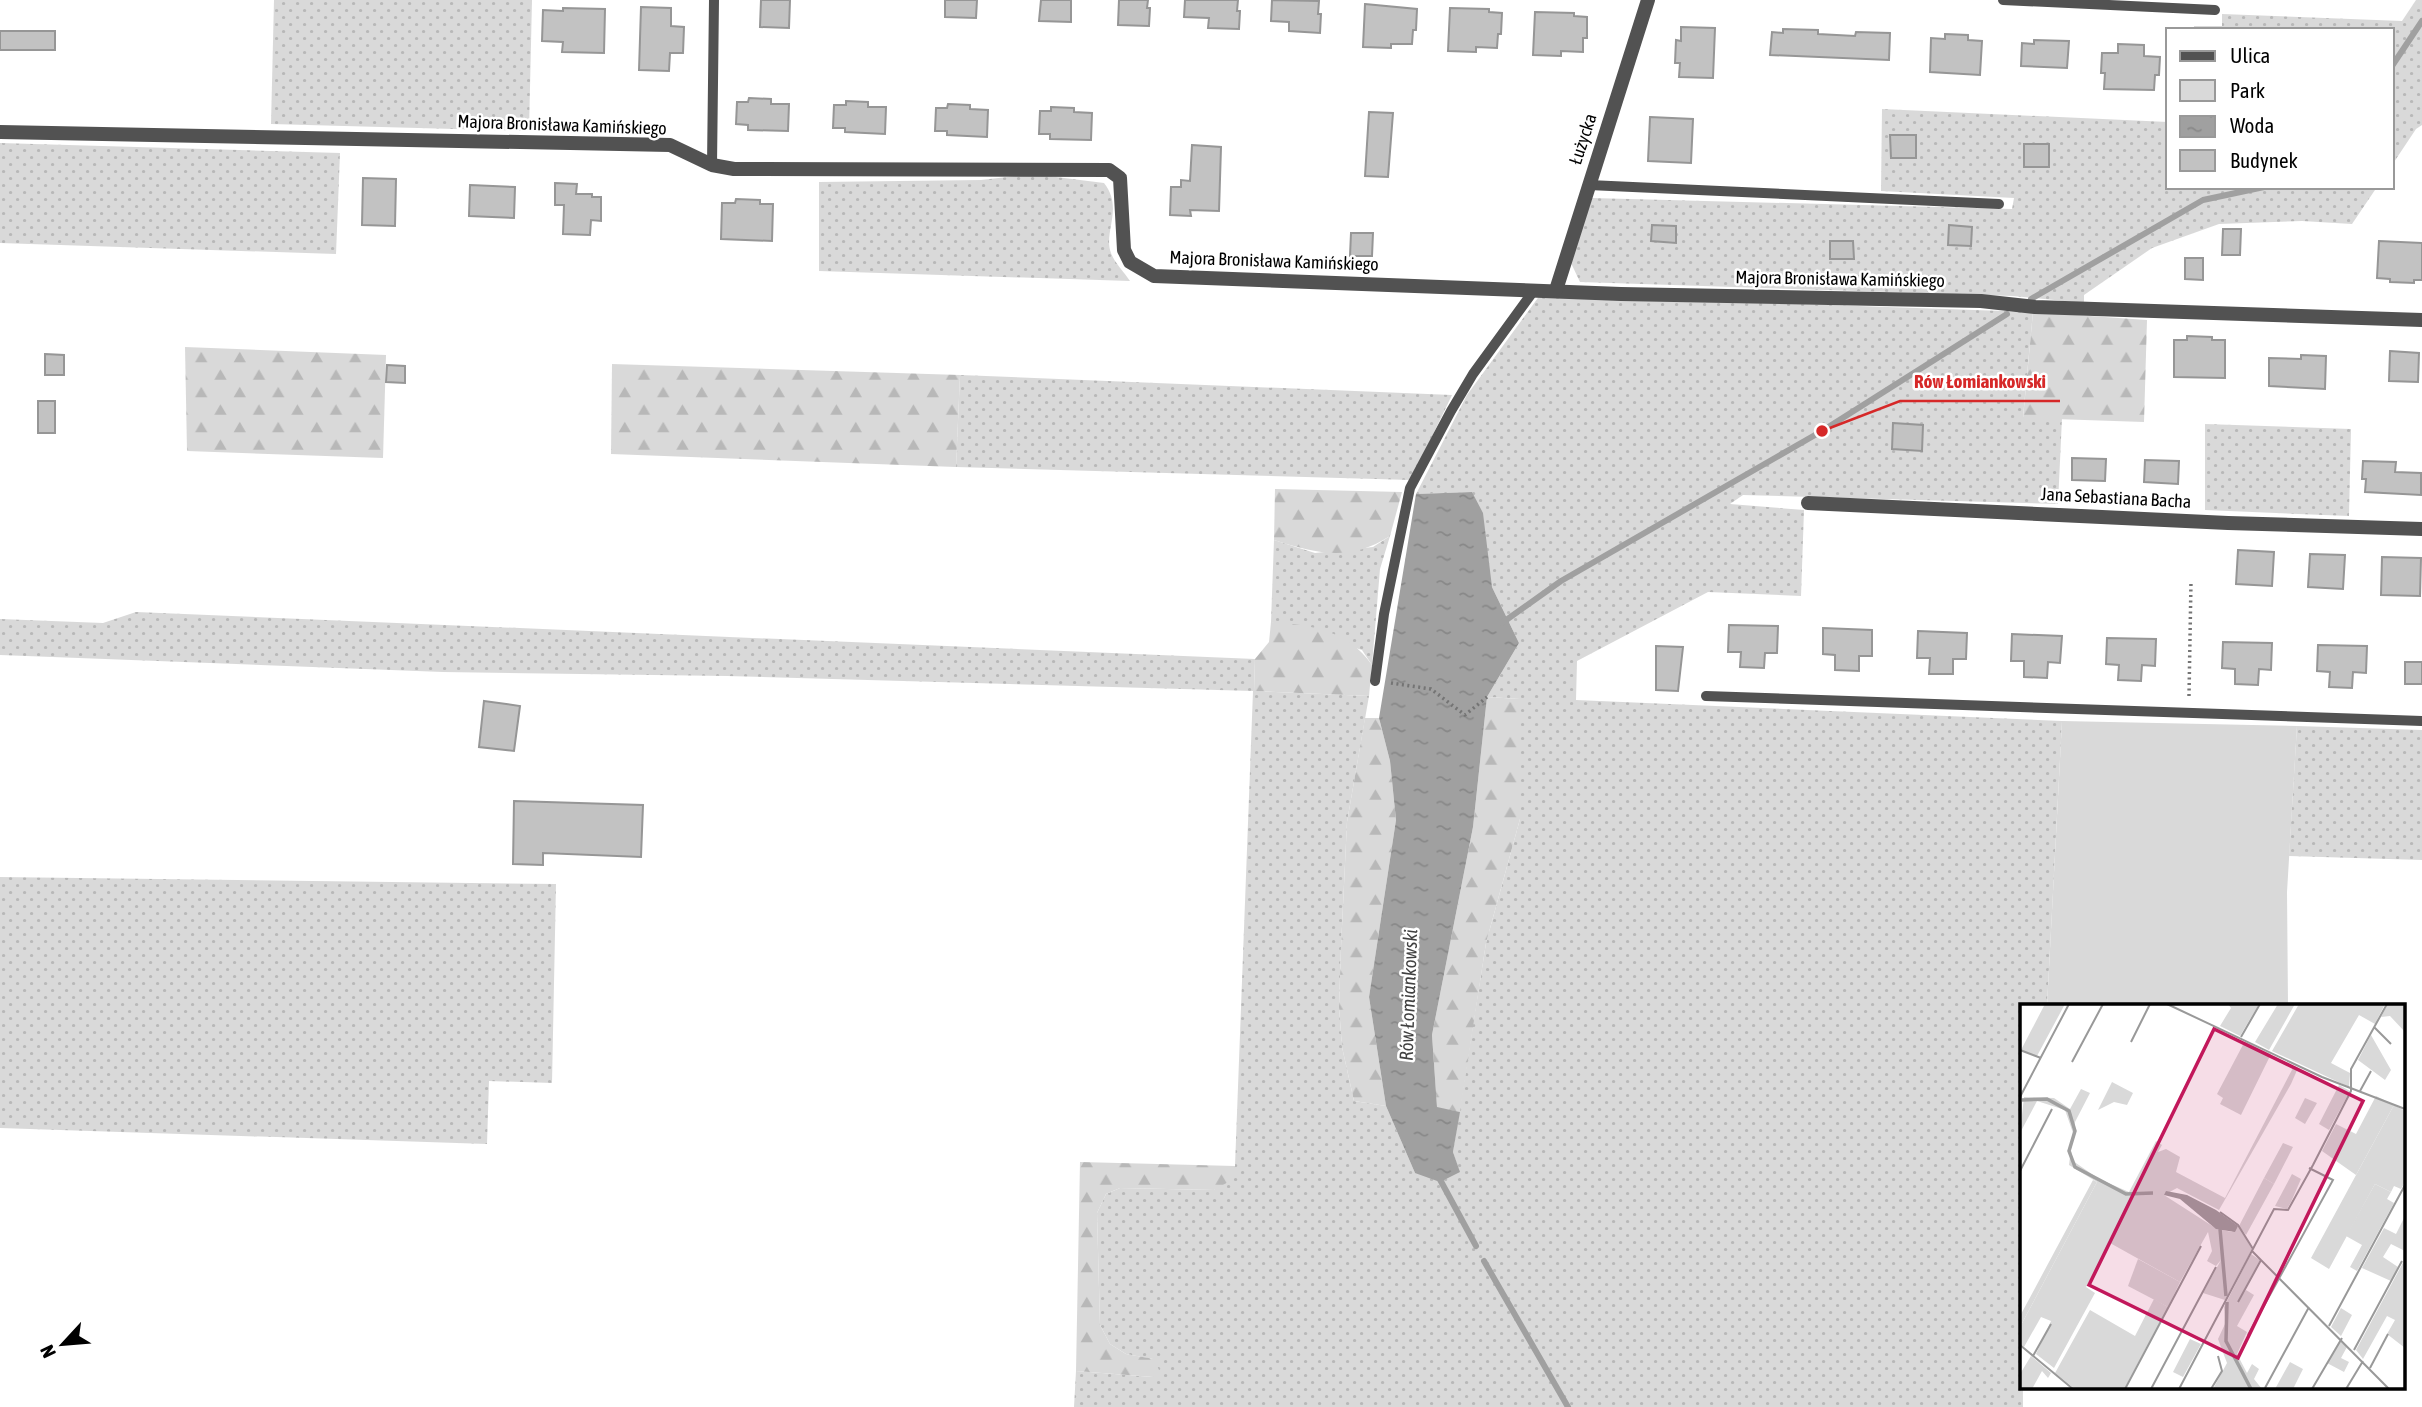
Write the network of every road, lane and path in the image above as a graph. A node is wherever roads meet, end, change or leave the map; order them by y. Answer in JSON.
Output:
{"nodes":[{"id":1,"x":714,"y":0,"type":"edge"},
{"id":2,"x":1648,"y":0,"type":"edge"},
{"id":3,"x":2003,"y":0,"type":"edge"},
{"id":4,"x":2215,"y":10,"type":"dead end"},
{"id":5,"x":0,"y":132,"type":"edge"},
{"id":6,"x":712,"y":165,"type":"junction"},
{"id":7,"x":1589,"y":185,"type":"junction"},
{"id":8,"x":1999,"y":204,"type":"dead end"},
{"id":9,"x":1535,"y":289,"type":"junction"},
{"id":10,"x":1556,"y":290,"type":"junction"},
{"id":11,"x":2422,"y":320,"type":"edge"},
{"id":12,"x":1808,"y":503,"type":"dead end"},
{"id":13,"x":2422,"y":529,"type":"edge"},
{"id":14,"x":2191,"y":581,"type":"dead end"},
{"id":15,"x":1375,"y":681,"type":"joint"},
{"id":16,"x":1706,"y":695,"type":"dead end"},
{"id":17,"x":1487,"y":697,"type":"dead end"},
{"id":18,"x":2189,"y":713,"type":"junction"},
{"id":19,"x":2422,"y":721,"type":"edge"}],
"edges":[{"from":1,"to":6,"type":"lane"},
{"from":2,"to":7,"type":"street","name":"Łużycka"},
{"from":3,"to":4,"type":"lane"},
{"from":5,"to":6,"type":"street","name":"Majora Bronisława Kamińskiego"},
{"from":6,"to":9,"type":"street","name":"Majora Bronisława Kamińskiego"},
{"from":7,"to":8,"type":"lane"},
{"from":7,"to":10,"type":"street","name":"Łużycka"},
{"from":9,"to":10,"type":"street","name":"Majora Bronisława Kamińskiego"},
{"from":9,"to":15,"type":"lane"},
{"from":10,"to":11,"type":"street","name":"Majora Bronisława Kamińskiego"},
{"from":12,"to":13,"type":"street","name":"Jana Sebastiana Bacha"},
{"from":14,"to":18,"type":"path"},
{"from":15,"to":17,"type":"path"},
{"from":16,"to":18,"type":"lane"},
{"from":18,"to":19,"type":"lane"}]}
